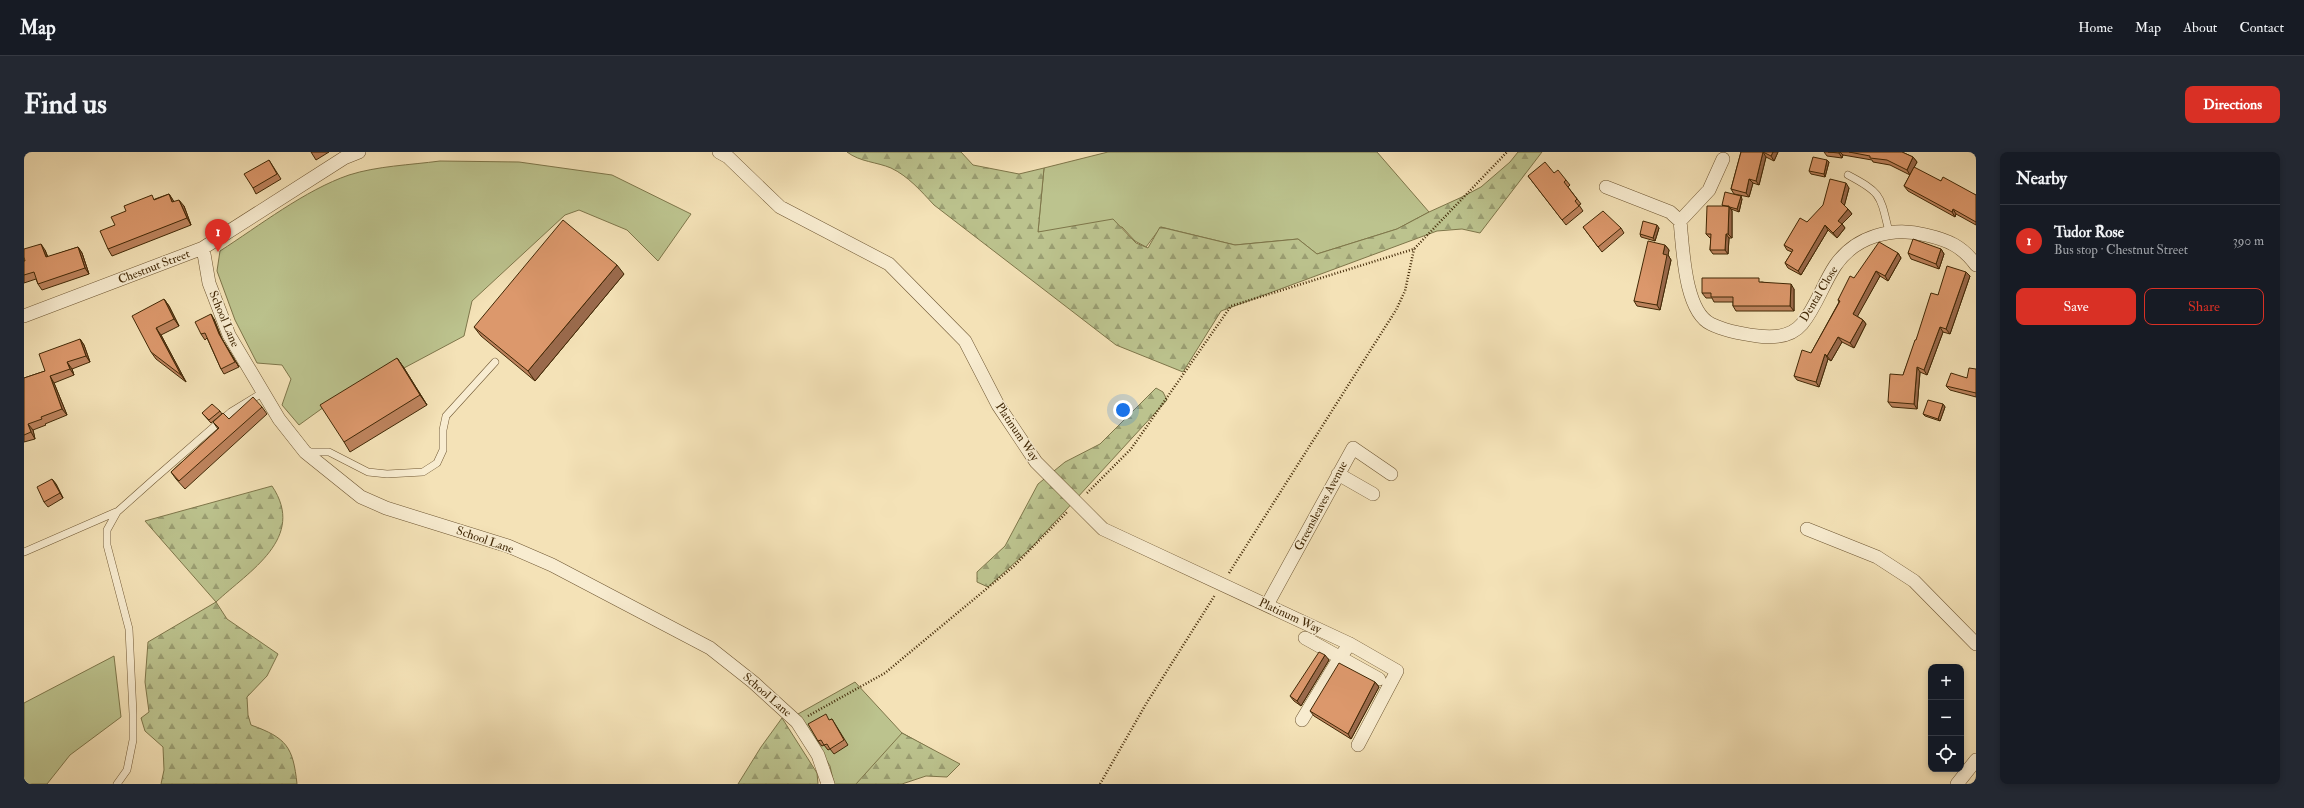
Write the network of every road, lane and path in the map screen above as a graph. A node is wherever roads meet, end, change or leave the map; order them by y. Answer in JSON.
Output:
{"nodes":[{"id":1,"x":358,"y":152,"type":"edge"},
{"id":2,"x":1507,"y":152,"type":"edge"},
{"id":3,"x":725,"y":154,"type":"edge"},
{"id":4,"x":1724,"y":159,"type":"dead end"},
{"id":5,"x":1848,"y":175,"type":"dead end"},
{"id":6,"x":1606,"y":187,"type":"dead end"},
{"id":7,"x":1680,"y":221,"type":"junction"},
{"id":8,"x":1889,"y":232,"type":"junction"},
{"id":9,"x":203,"y":248,"type":"junction"},
{"id":10,"x":1414,"y":249,"type":"junction"},
{"id":11,"x":1976,"y":265,"type":"edge"},
{"id":12,"x":24,"y":316,"type":"edge"},
{"id":13,"x":495,"y":362,"type":"dead end"},
{"id":14,"x":262,"y":393,"type":"junction"},
{"id":15,"x":305,"y":452,"type":"junction"},
{"id":16,"x":1338,"y":474,"type":"junction"},
{"id":17,"x":1391,"y":474,"type":"dead end"},
{"id":18,"x":1373,"y":494,"type":"dead end"},
{"id":19,"x":1081,"y":499,"type":"dead end"},
{"id":20,"x":1070,"y":510,"type":"dead end"},
{"id":21,"x":117,"y":512,"type":"junction"},
{"id":22,"x":1807,"y":529,"type":"dead end"},
{"id":23,"x":24,"y":552,"type":"edge"},
{"id":24,"x":1226,"y":577,"type":"dead end"},
{"id":25,"x":1218,"y":591,"type":"dead end"},
{"id":26,"x":1268,"y":605,"type":"junction"},
{"id":27,"x":1305,"y":638,"type":"dead end"},
{"id":28,"x":1350,"y":644,"type":"junction"},
{"id":29,"x":1976,"y":644,"type":"edge"},
{"id":30,"x":1340,"y":657,"type":"junction"},
{"id":31,"x":1379,"y":679,"type":"dead end"},
{"id":32,"x":1302,"y":720,"type":"dead end"},
{"id":33,"x":797,"y":722,"type":"junction"},
{"id":34,"x":1358,"y":745,"type":"dead end"},
{"id":35,"x":1976,"y":760,"type":"edge"},
{"id":36,"x":117,"y":784,"type":"edge"},
{"id":37,"x":828,"y":784,"type":"edge"},
{"id":38,"x":1100,"y":784,"type":"edge"},
{"id":39,"x":1957,"y":784,"type":"edge"}],
"edges":[{"from":1,"to":9,"type":"street","name":"Chestnut Street"},
{"from":2,"to":10,"type":"path"},
{"from":3,"to":26,"type":"street","name":"Platinum Way"},
{"from":4,"to":7,"type":"street"},
{"from":5,"to":8,"type":"lane"},
{"from":6,"to":7,"type":"street"},
{"from":7,"to":8,"type":"street","name":"Dental Close"},
{"from":8,"to":11,"type":"street","name":"Dental Close"},
{"from":9,"to":12,"type":"street","name":"Chestnut Street"},
{"from":9,"to":14,"type":"street","name":"School Lane"},
{"from":10,"to":19,"type":"path"},
{"from":10,"to":24,"type":"path"},
{"from":13,"to":15,"type":"lane"},
{"from":14,"to":15,"type":"street","name":"School Lane"},
{"from":14,"to":21,"type":"lane"},
{"from":15,"to":33,"type":"street","name":"School Lane"},
{"from":16,"to":17,"type":"street","name":"Greensleaves Avenue"},
{"from":16,"to":18,"type":"street"},
{"from":16,"to":26,"type":"street","name":"Greensleaves Avenue"},
{"from":20,"to":33,"type":"path"},
{"from":21,"to":23,"type":"lane"},
{"from":21,"to":36,"type":"lane"},
{"from":22,"to":29,"type":"street"},
{"from":25,"to":38,"type":"path"},
{"from":26,"to":28,"type":"street","name":"Platinum Way"},
{"from":27,"to":30,"type":"street"},
{"from":28,"to":30,"type":"street"},
{"from":28,"to":34,"type":"street","name":"Platinum Way"},
{"from":30,"to":31,"type":"street"},
{"from":30,"to":32,"type":"street"},
{"from":33,"to":37,"type":"street","name":"School Lane"},
{"from":35,"to":39,"type":"street"}]}
